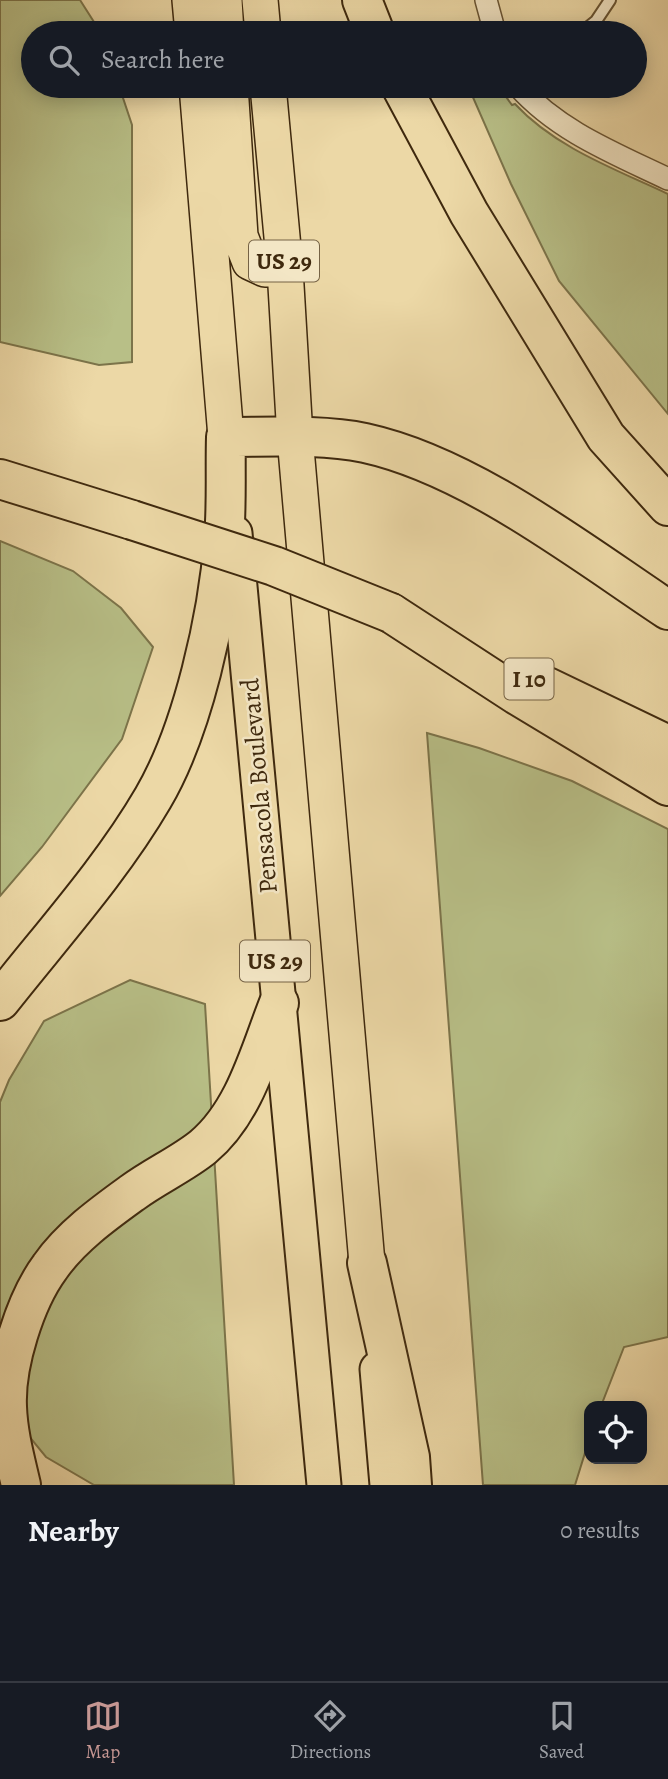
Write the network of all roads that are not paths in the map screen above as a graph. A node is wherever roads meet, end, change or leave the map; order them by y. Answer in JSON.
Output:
{"nodes":[{"id":1,"x":190,"y":0,"type":"edge"},
{"id":2,"x":224,"y":0,"type":"edge"},
{"id":3,"x":260,"y":0,"type":"edge"},
{"id":4,"x":362,"y":0,"type":"edge"},
{"id":5,"x":486,"y":0,"type":"edge"},
{"id":6,"x":610,"y":0,"type":"edge"},
{"id":7,"x":192,"y":21,"type":"edge"},
{"id":8,"x":225,"y":21,"type":"edge"},
{"id":9,"x":262,"y":21,"type":"edge"},
{"id":10,"x":370,"y":21,"type":"edge"},
{"id":11,"x":492,"y":21,"type":"edge"},
{"id":12,"x":596,"y":21,"type":"edge"},
{"id":13,"x":198,"y":98,"type":"edge"},
{"id":14,"x":231,"y":98,"type":"edge"},
{"id":15,"x":269,"y":98,"type":"edge"},
{"id":16,"x":407,"y":98,"type":"edge"},
{"id":17,"x":529,"y":98,"type":"edge"},
{"id":18,"x":668,"y":179,"type":"edge"},
{"id":19,"x":285,"y":269,"type":"junction"},
{"id":20,"x":226,"y":437,"type":"junction"},
{"id":21,"x":295,"y":437,"type":"junction"},
{"id":22,"x":0,"y":479,"type":"edge"},
{"id":23,"x":668,"y":506,"type":"edge"},
{"id":24,"x":668,"y":610,"type":"edge"},
{"id":25,"x":391,"y":613,"type":"junction"},
{"id":26,"x":668,"y":745,"type":"edge"},
{"id":27,"x":668,"y":786,"type":"edge"},
{"id":28,"x":0,"y":1001,"type":"edge"},
{"id":29,"x":279,"y":1003,"type":"junction"},
{"id":30,"x":367,"y":1263,"type":"junction"},
{"id":31,"x":21,"y":1485,"type":"edge"},
{"id":32,"x":324,"y":1485,"type":"edge"},
{"id":33,"x":387,"y":1485,"type":"edge"},
{"id":34,"x":412,"y":1485,"type":"edge"}],
"edges":[{"from":1,"to":7,"type":"highway"},
{"from":2,"to":8,"type":"highway"},
{"from":3,"to":9,"type":"highway"},
{"from":4,"to":10,"type":"highway"},
{"from":5,"to":11,"type":"street"},
{"from":6,"to":12,"type":"lane"},
{"from":13,"to":20,"type":"highway","name":"Pensacola Boulevard","number":"US 29"},
{"from":14,"to":19,"type":"highway"},
{"from":15,"to":19,"type":"highway","number":"US 29"},
{"from":16,"to":23,"type":"highway"},
{"from":17,"to":18,"type":"street"},
{"from":19,"to":21,"type":"highway","number":"US 29"},
{"from":20,"to":21,"type":"highway"},
{"from":20,"to":28,"type":"highway"},
{"from":20,"to":29,"type":"main road","name":"Pensacola Boulevard","number":"US 29"},
{"from":21,"to":24,"type":"highway"},
{"from":21,"to":30,"type":"highway","number":"US 29"},
{"from":22,"to":25,"type":"highway","number":"I 10","bridge":true},
{"from":25,"to":26,"type":"highway","number":"I 10"},
{"from":25,"to":27,"type":"highway"},
{"from":29,"to":31,"type":"highway"},
{"from":29,"to":32,"type":"main road","name":"Pensacola Boulevard","number":"US 29"},
{"from":30,"to":33,"type":"main road","number":"US 29"},
{"from":30,"to":34,"type":"highway"}]}
